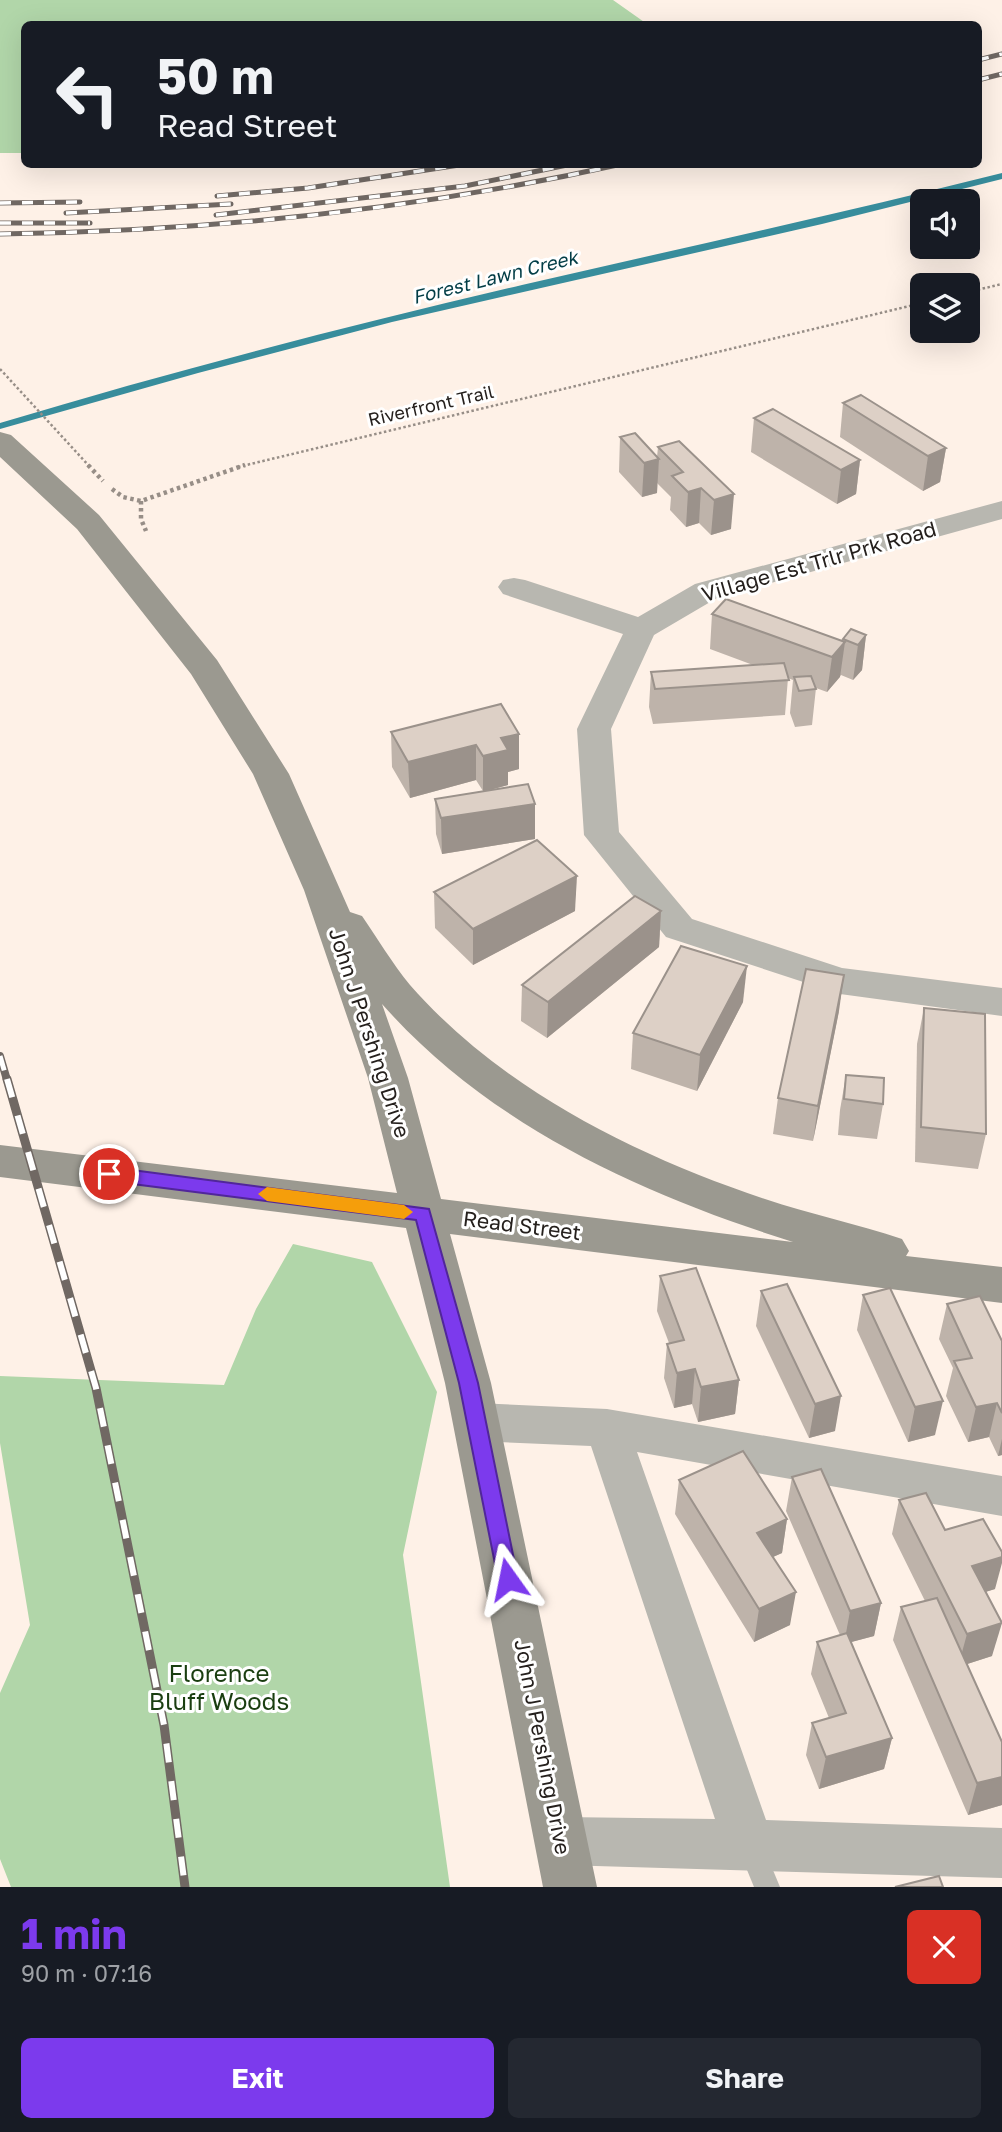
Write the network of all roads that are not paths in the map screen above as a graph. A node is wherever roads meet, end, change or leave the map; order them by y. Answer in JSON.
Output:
{"nodes":[{"id":1,"x":0,"y":441,"type":"edge"},
{"id":2,"x":1002,"y":510,"type":"edge"},
{"id":3,"x":514,"y":587,"type":"dead end"},
{"id":4,"x":641,"y":629,"type":"junction"},
{"id":5,"x":323,"y":890,"type":"junction"},
{"id":6,"x":1002,"y":1003,"type":"edge"},
{"id":7,"x":0,"y":1161,"type":"edge"},
{"id":8,"x":423,"y":1214,"type":"junction"},
{"id":9,"x":1002,"y":1276,"type":"edge"},
{"id":10,"x":1002,"y":1285,"type":"edge"},
{"id":11,"x":476,"y":1422,"type":"junction"},
{"id":12,"x":607,"y":1428,"type":"junction"},
{"id":13,"x":1002,"y":1496,"type":"edge"},
{"id":14,"x":1002,"y":1853,"type":"edge"},
{"id":15,"x":566,"y":1864,"type":"edge"},
{"id":16,"x":758,"y":1866,"type":"edge"}],
"edges":[{"from":1,"to":5,"type":"main road","name":"John J Pershing Drive"},
{"from":2,"to":4,"type":"street","name":"Village Est Trlr Prk Road"},
{"from":3,"to":4,"type":"street"},
{"from":4,"to":6,"type":"street"},
{"from":5,"to":8,"type":"main road","name":"John J Pershing Drive"},
{"from":5,"to":9,"type":"main road"},
{"from":7,"to":8,"type":"main road","name":"Read Street"},
{"from":8,"to":10,"type":"main road","name":"Read Street"},
{"from":8,"to":11,"type":"main road","name":"John J Pershing Drive"},
{"from":11,"to":12,"type":"street"},
{"from":11,"to":15,"type":"main road","name":"John J Pershing Drive"},
{"from":12,"to":13,"type":"street"},
{"from":12,"to":16,"type":"street"},
{"from":14,"to":16,"type":"street"},
{"from":15,"to":16,"type":"street"}]}
